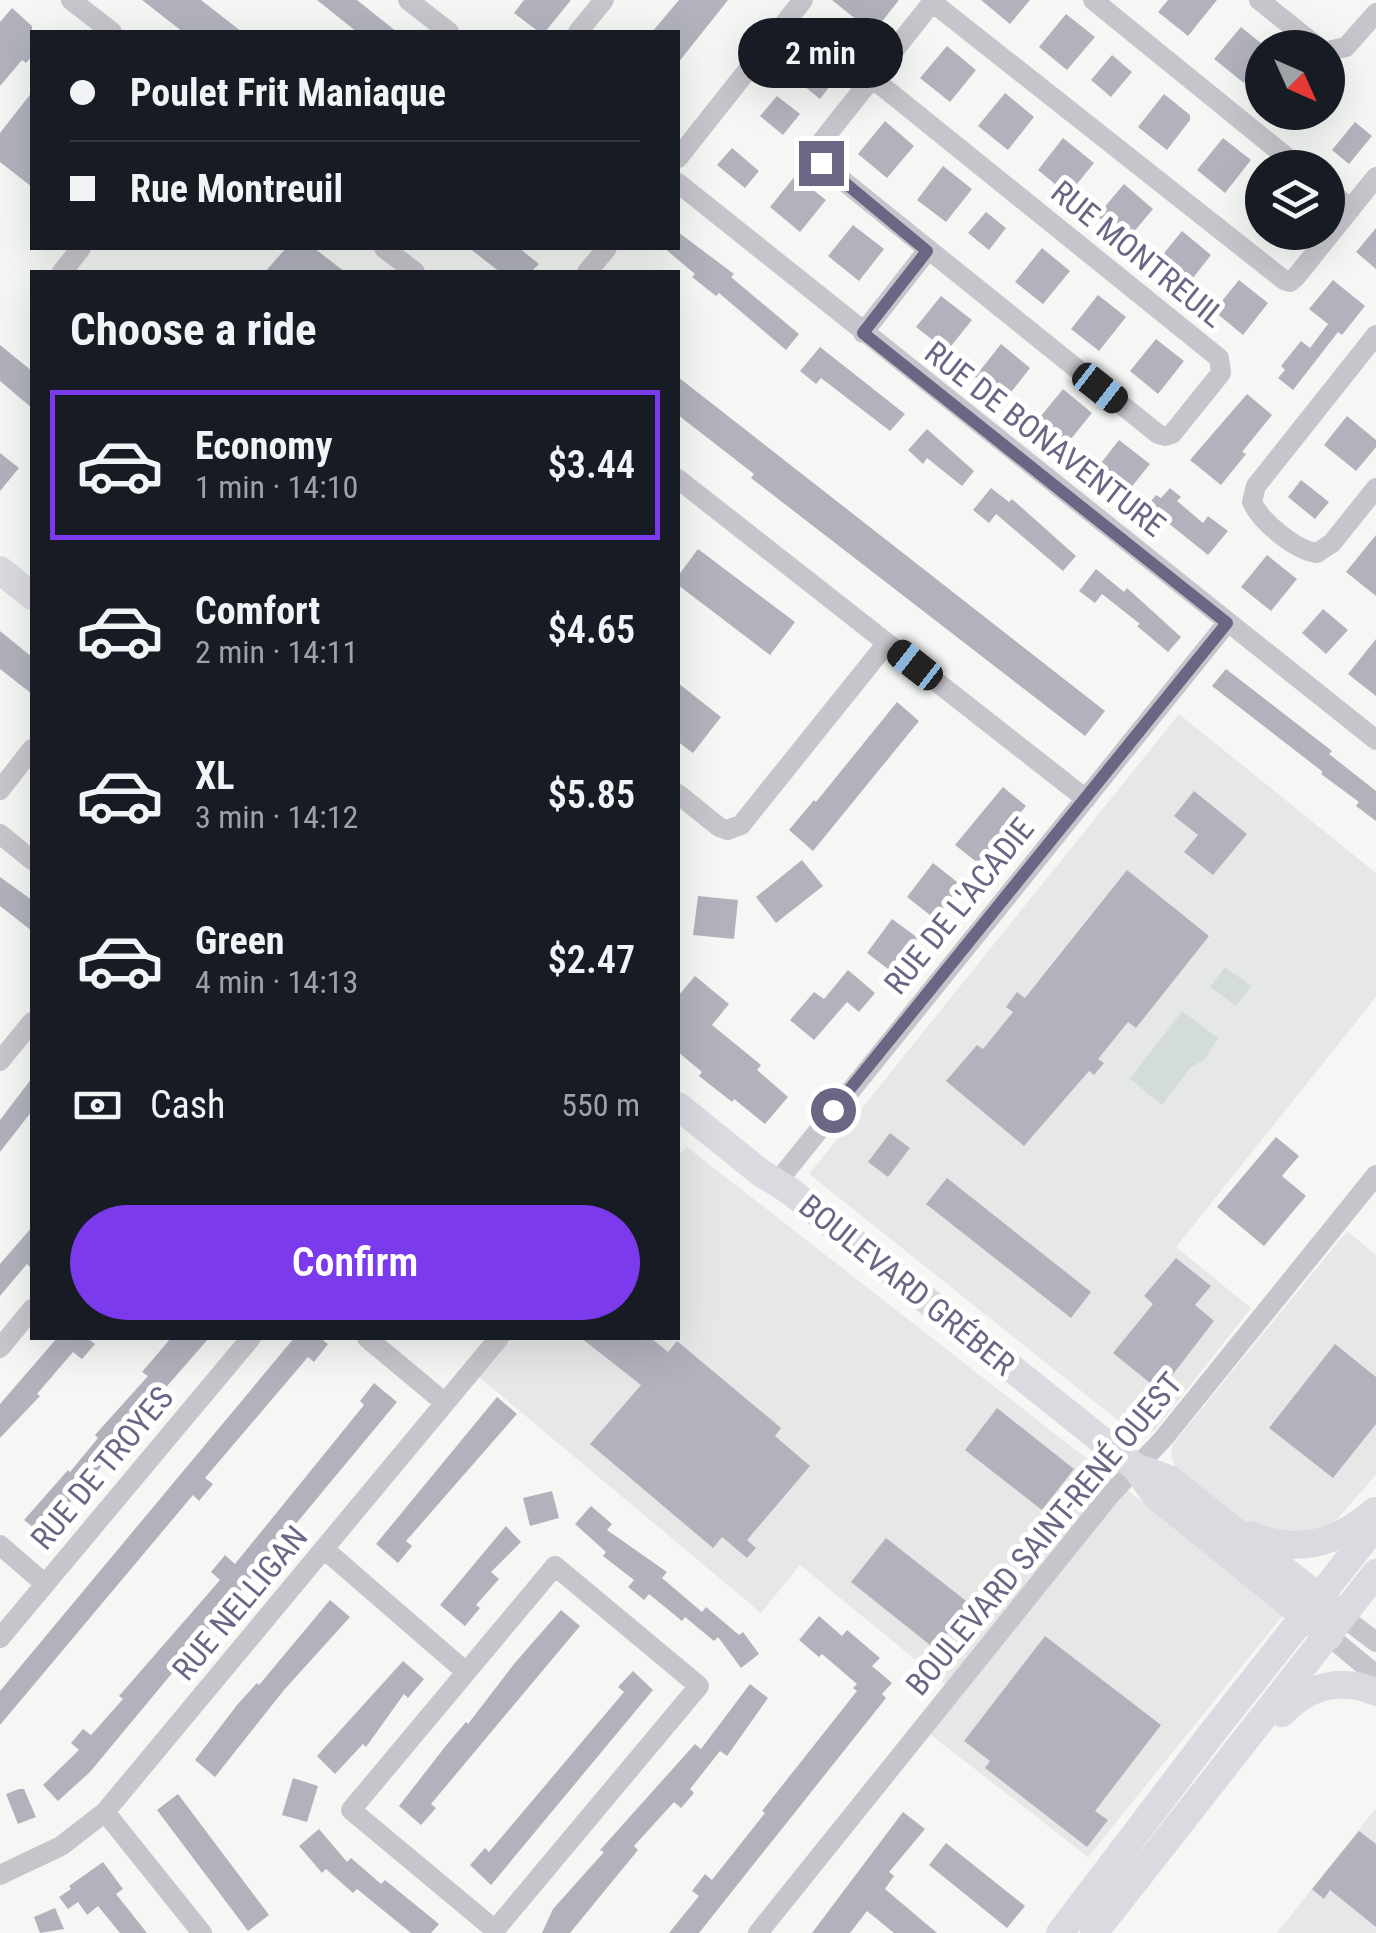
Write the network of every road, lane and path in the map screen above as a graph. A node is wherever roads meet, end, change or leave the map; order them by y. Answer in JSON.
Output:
{"nodes":[{"id":1,"x":71,"y":0,"type":"edge"},
{"id":2,"x":408,"y":0,"type":"edge"},
{"id":3,"x":604,"y":0,"type":"edge"},
{"id":4,"x":803,"y":0,"type":"edge"},
{"id":5,"x":1093,"y":0,"type":"edge"},
{"id":6,"x":1259,"y":0,"type":"edge"},
{"id":7,"x":933,"y":1,"type":"edge"},
{"id":8,"x":1117,"y":7,"type":"edge"},
{"id":9,"x":1376,"y":13,"type":"edge"},
{"id":10,"x":109,"y":30,"type":"edge"},
{"id":11,"x":446,"y":30,"type":"edge"},
{"id":12,"x":580,"y":30,"type":"edge"},
{"id":13,"x":1297,"y":30,"type":"edge"},
{"id":14,"x":1345,"y":48,"type":"edge"},
{"id":15,"x":872,"y":78,"type":"junction"},
{"id":16,"x":1280,"y":150,"type":"edge"},
{"id":17,"x":680,"y":155,"type":"edge"},
{"id":18,"x":1376,"y":177,"type":"edge"},
{"id":19,"x":680,"y":185,"type":"edge"},
{"id":20,"x":1345,"y":205,"type":"edge"},
{"id":21,"x":1350,"y":209,"type":"junction"},
{"id":22,"x":79,"y":250,"type":"edge"},
{"id":23,"x":387,"y":250,"type":"edge"},
{"id":24,"x":605,"y":250,"type":"edge"},
{"id":25,"x":927,"y":251,"type":"junction"},
{"id":26,"x":64,"y":270,"type":"edge"},
{"id":27,"x":413,"y":270,"type":"edge"},
{"id":28,"x":589,"y":270,"type":"edge"},
{"id":29,"x":863,"y":333,"type":"junction"},
{"id":30,"x":1376,"y":335,"type":"edge"},
{"id":31,"x":680,"y":481,"type":"edge"},
{"id":32,"x":1376,"y":488,"type":"edge"},
{"id":33,"x":0,"y":570,"type":"edge"},
{"id":34,"x":30,"y":594,"type":"edge"},
{"id":35,"x":1227,"y":623,"type":"junction"},
{"id":36,"x":887,"y":643,"type":"junction"},
{"id":37,"x":1376,"y":740,"type":"edge"},
{"id":38,"x":30,"y":751,"type":"edge"},
{"id":39,"x":0,"y":790,"type":"edge"},
{"id":40,"x":680,"y":796,"type":"edge"},
{"id":41,"x":1086,"y":799,"type":"junction"},
{"id":42,"x":0,"y":834,"type":"edge"},
{"id":43,"x":30,"y":858,"type":"edge"},
{"id":44,"x":30,"y":1024,"type":"edge"},
{"id":45,"x":0,"y":1061,"type":"edge"},
{"id":46,"x":680,"y":1113,"type":"edge"},
{"id":47,"x":1376,"y":1175,"type":"edge"},
{"id":48,"x":778,"y":1181,"type":"junction"},
{"id":49,"x":30,"y":1311,"type":"edge"},
{"id":50,"x":249,"y":1340,"type":"edge"},
{"id":51,"x":369,"y":1340,"type":"edge"},
{"id":52,"x":497,"y":1340,"type":"edge"},
{"id":53,"x":0,"y":1348,"type":"edge"},
{"id":54,"x":445,"y":1403,"type":"junction"},
{"id":55,"x":1135,"y":1467,"type":"junction"},
{"id":56,"x":1376,"y":1510,"type":"edge"},
{"id":57,"x":1227,"y":1524,"type":"junction"},
{"id":58,"x":1376,"y":1524,"type":"edge"},
{"id":59,"x":0,"y":1546,"type":"edge"},
{"id":60,"x":324,"y":1549,"type":"junction"},
{"id":61,"x":1376,"y":1573,"type":"edge"},
{"id":62,"x":45,"y":1584,"type":"junction"},
{"id":63,"x":1312,"y":1607,"type":"junction"},
{"id":64,"x":1336,"y":1626,"type":"junction"},
{"id":65,"x":0,"y":1638,"type":"edge"},
{"id":66,"x":1376,"y":1642,"type":"edge"},
{"id":67,"x":466,"y":1672,"type":"junction"},
{"id":68,"x":1376,"y":1675,"type":"edge"},
{"id":69,"x":1376,"y":1692,"type":"edge"},
{"id":70,"x":1202,"y":1797,"type":"junction"},
{"id":71,"x":105,"y":1812,"type":"junction"},
{"id":72,"x":0,"y":1875,"type":"edge"},
{"id":73,"x":202,"y":1933,"type":"edge"},
{"id":74,"x":758,"y":1933,"type":"edge"},
{"id":75,"x":1060,"y":1933,"type":"edge"},
{"id":76,"x":1094,"y":1933,"type":"edge"}],
"edges":[{"from":1,"to":10,"type":"street"},
{"from":2,"to":11,"type":"street"},
{"from":3,"to":12,"type":"street"},
{"from":4,"to":17,"type":"street"},
{"from":5,"to":8,"type":"street"},
{"from":6,"to":13,"type":"street"},
{"from":7,"to":15,"type":"street"},
{"from":7,"to":21,"type":"street"},
{"from":8,"to":16,"type":"street"},
{"from":9,"to":14,"type":"street"},
{"from":15,"to":25,"type":"street","name":"RUE MONTREUIL"},
{"from":15,"to":25,"type":"street","name":"RUE MONTREUIL"},
{"from":18,"to":21,"type":"street"},
{"from":19,"to":29,"type":"street","name":"RUE DE BONAVENTURE"},
{"from":20,"to":21,"type":"street"},
{"from":22,"to":26,"type":"street"},
{"from":23,"to":27,"type":"street"},
{"from":24,"to":28,"type":"street"},
{"from":25,"to":29,"type":"street"},
{"from":29,"to":35,"type":"street","name":"RUE DE BONAVENTURE"},
{"from":30,"to":32,"type":"street"},
{"from":31,"to":36,"type":"street"},
{"from":33,"to":34,"type":"main road"},
{"from":35,"to":37,"type":"street","name":"RUE DE BONAVENTURE"},
{"from":35,"to":41,"type":"street","name":"RUE DE L'ACADIE"},
{"from":36,"to":40,"type":"street"},
{"from":36,"to":41,"type":"street"},
{"from":38,"to":39,"type":"street"},
{"from":41,"to":48,"type":"street","name":"RUE DE L'ACADIE"},
{"from":42,"to":43,"type":"street"},
{"from":44,"to":45,"type":"street"},
{"from":46,"to":48,"type":"main road","name":"BOULEVARD GRÉBER"},
{"from":47,"to":55,"type":"street","name":"BOULEVARD SAINT-RENÉ OUEST"},
{"from":48,"to":55,"type":"main road","name":"BOULEVARD GRÉBER"},
{"from":49,"to":53,"type":"street"},
{"from":50,"to":62,"type":"street","name":"RUE DE TROYES"},
{"from":51,"to":54,"type":"street"},
{"from":52,"to":54,"type":"street","name":"RUE NELLIGAN"},
{"from":54,"to":60,"type":"street","name":"RUE NELLIGAN"},
{"from":55,"to":57,"type":"main road","name":"BOULEVARD GRÉBER"},
{"from":55,"to":63,"type":"main road","name":"BOULEVARD GRÉBER"},
{"from":55,"to":74,"type":"street","name":"BOULEVARD SAINT-RENÉ OUEST"},
{"from":56,"to":57,"type":"main road"},
{"from":57,"to":63,"type":"main road","name":"BOULEVARD GRÉBER"},
{"from":58,"to":63,"type":"main road"},
{"from":59,"to":62,"type":"street"},
{"from":60,"to":67,"type":"street"},
{"from":60,"to":71,"type":"street","name":"RUE NELLIGAN"},
{"from":61,"to":64,"type":"main road"},
{"from":62,"to":65,"type":"street","name":"RUE DE TROYES"},
{"from":63,"to":64,"type":"main road","name":"BOULEVARD GRÉBER"},
{"from":63,"to":75,"type":"main road"},
{"from":64,"to":66,"type":"street","name":"BOULEVARD GRÉBER"},
{"from":64,"to":68,"type":"street","name":"BOULEVARD GRÉBER"},
{"from":64,"to":70,"type":"main road"},
{"from":67,"to":67,"type":"street"},
{"from":69,"to":70,"type":"main road"},
{"from":70,"to":76,"type":"main road"},
{"from":71,"to":72,"type":"street","name":"RUE NELLIGAN"},
{"from":71,"to":73,"type":"street"}]}
